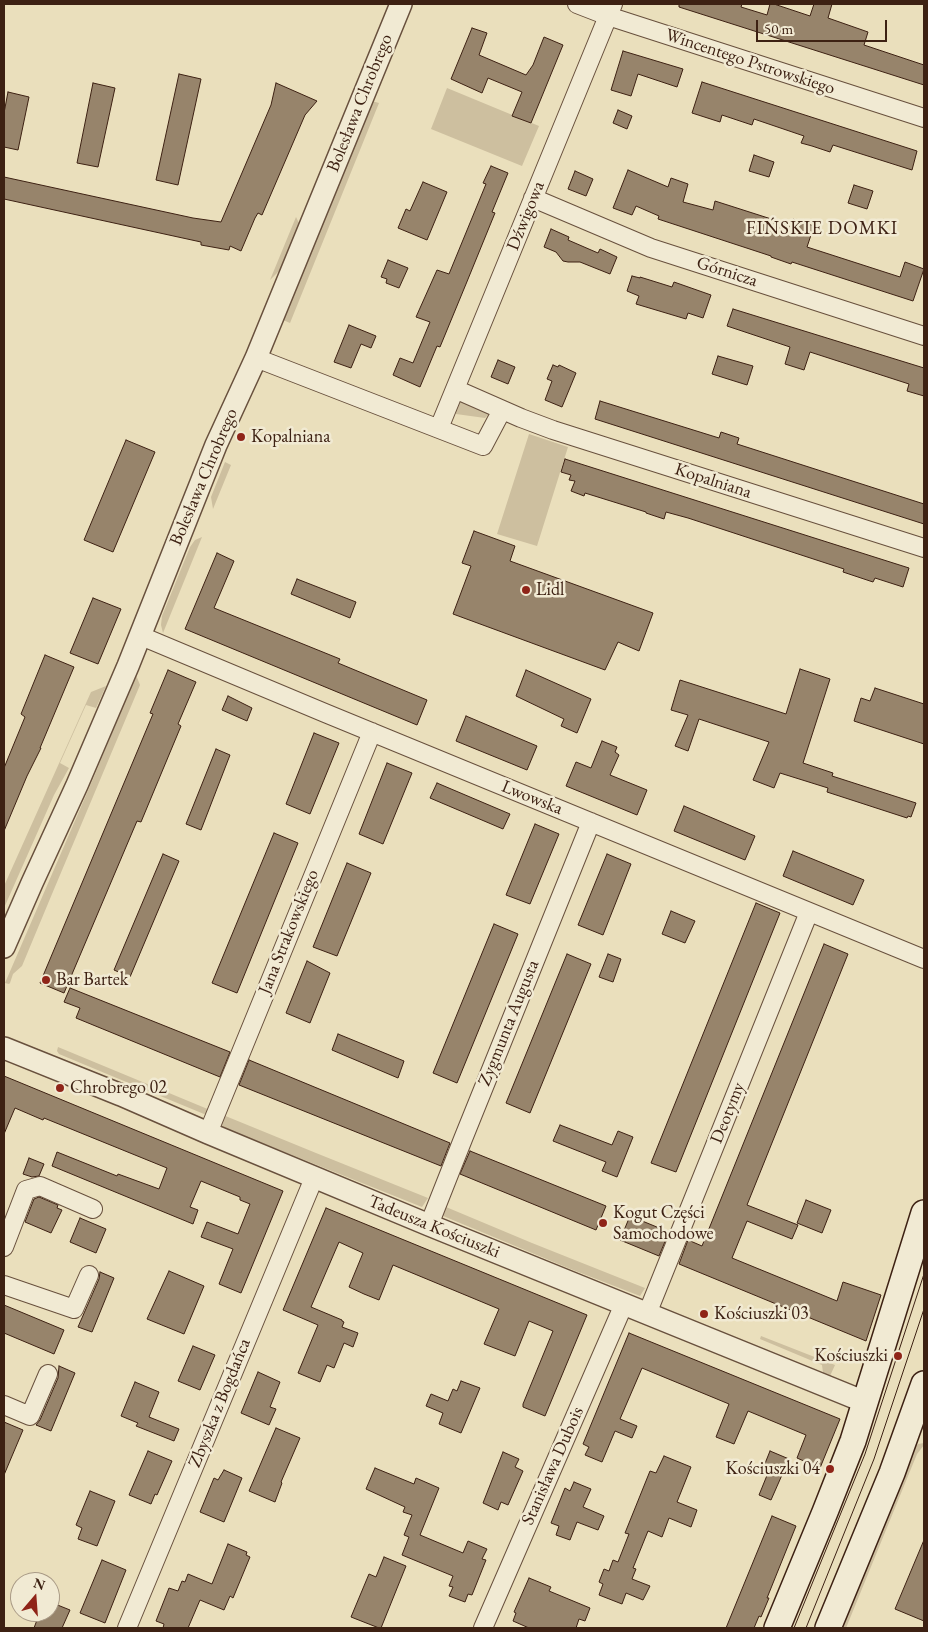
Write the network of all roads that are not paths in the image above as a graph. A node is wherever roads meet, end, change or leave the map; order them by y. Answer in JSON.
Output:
{"nodes":[{"id":1,"x":401,"y":4,"type":"edge"},
{"id":2,"x":577,"y":4,"type":"edge"},
{"id":3,"x":611,"y":10,"type":"edge"},
{"id":4,"x":924,"y":118,"type":"edge"},
{"id":5,"x":533,"y":198,"type":"junction"},
{"id":6,"x":924,"y":336,"type":"edge"},
{"id":7,"x":256,"y":358,"type":"junction"},
{"id":8,"x":455,"y":389,"type":"junction"},
{"id":9,"x":502,"y":410,"type":"junction"},
{"id":10,"x":439,"y":428,"type":"junction"},
{"id":11,"x":924,"y":548,"type":"edge"},
{"id":12,"x":141,"y":636,"type":"junction"},
{"id":13,"x":372,"y":732,"type":"junction"},
{"id":14,"x":591,"y":822,"type":"junction"},
{"id":15,"x":809,"y":912,"type":"junction"},
{"id":16,"x":4,"y":947,"type":"edge"},
{"id":17,"x":924,"y":959,"type":"edge"},
{"id":18,"x":4,"y":1048,"type":"edge"},
{"id":19,"x":208,"y":1133,"type":"junction"},
{"id":20,"x":314,"y":1178,"type":"junction"},
{"id":21,"x":94,"y":1209,"type":"dead end"},
{"id":22,"x":924,"y":1213,"type":"edge"},
{"id":23,"x":429,"y":1225,"type":"junction"},
{"id":24,"x":4,"y":1247,"type":"edge"},
{"id":25,"x":89,"y":1275,"type":"dead end"},
{"id":26,"x":4,"y":1285,"type":"edge"},
{"id":27,"x":624,"y":1304,"type":"junction"},
{"id":28,"x":647,"y":1314,"type":"junction"},
{"id":29,"x":48,"y":1374,"type":"dead end"},
{"id":30,"x":924,"y":1384,"type":"edge"},
{"id":31,"x":865,"y":1402,"type":"junction"},
{"id":32,"x":4,"y":1405,"type":"edge"},
{"id":33,"x":918,"y":1422,"type":"edge"},
{"id":34,"x":127,"y":1628,"type":"edge"},
{"id":35,"x":482,"y":1628,"type":"edge"},
{"id":36,"x":778,"y":1628,"type":"edge"},
{"id":37,"x":828,"y":1628,"type":"edge"}],
"edges":[{"from":1,"to":7,"type":"street","name":"Bolesława Chrobrego"},
{"from":2,"to":3,"type":"street","name":"Wincentego Pstrowskiego"},
{"from":3,"to":4,"type":"street","name":"Wincentego Pstrowskiego"},
{"from":3,"to":5,"type":"street","name":"Dźwigowa"},
{"from":5,"to":6,"type":"street","name":"Górnicza"},
{"from":5,"to":8,"type":"street","name":"Dźwigowa"},
{"from":7,"to":10,"type":"street"},
{"from":7,"to":12,"type":"street","name":"Bolesława Chrobrego"},
{"from":8,"to":9,"type":"street","name":"Kopalniana"},
{"from":8,"to":10,"type":"street","name":"Dźwigowa"},
{"from":9,"to":10,"type":"street"},
{"from":9,"to":11,"type":"street","name":"Kopalniana"},
{"from":12,"to":13,"type":"street","name":"Lwowska"},
{"from":12,"to":16,"type":"street","name":"Bolesława Chrobrego"},
{"from":13,"to":14,"type":"street","name":"Lwowska"},
{"from":13,"to":19,"type":"street","name":"Jana Strakowskiego"},
{"from":14,"to":15,"type":"street","name":"Lwowska"},
{"from":14,"to":23,"type":"street","name":"Zygmunta Augusta"},
{"from":15,"to":17,"type":"street","name":"Lwowska"},
{"from":15,"to":28,"type":"street","name":"Deotymy"},
{"from":18,"to":19,"type":"street","name":"Tadeusza Kościuszki"},
{"from":19,"to":20,"type":"street","name":"Tadeusza Kościuszki"},
{"from":20,"to":23,"type":"street","name":"Tadeusza Kościuszki"},
{"from":20,"to":34,"type":"street","name":"Zbyszka z Bogdańca"},
{"from":21,"to":24,"type":"street"},
{"from":22,"to":31,"type":"main road"},
{"from":23,"to":27,"type":"street","name":"Tadeusza Kościuszki"},
{"from":25,"to":26,"type":"street"},
{"from":27,"to":28,"type":"street","name":"Tadeusza Kościuszki"},
{"from":27,"to":35,"type":"street","name":"Stanisława Dubois"},
{"from":28,"to":31,"type":"street","name":"Tadeusza Kościuszki"},
{"from":29,"to":32,"type":"street"},
{"from":30,"to":33,"type":"main road"},
{"from":31,"to":36,"type":"main road"},
{"from":33,"to":37,"type":"main road"}]}
